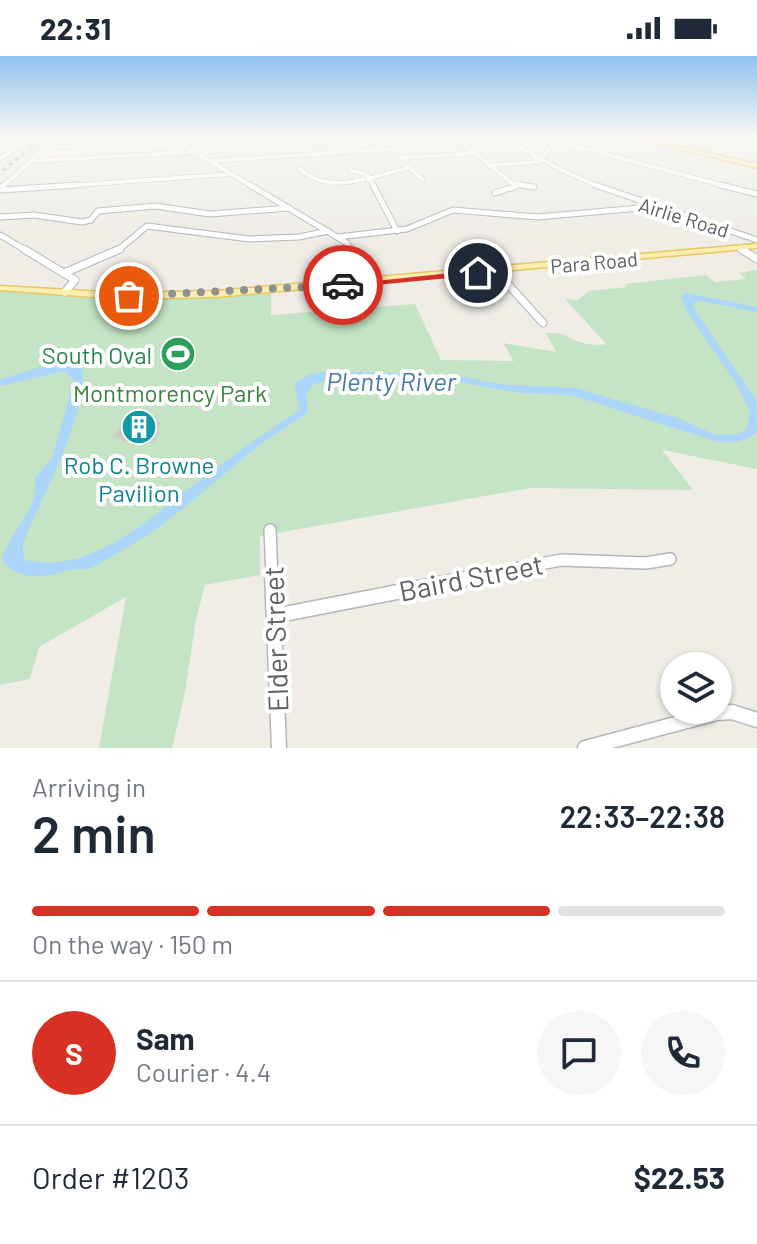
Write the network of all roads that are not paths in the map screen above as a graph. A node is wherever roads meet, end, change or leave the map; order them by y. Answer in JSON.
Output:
{"nodes":[{"id":1,"x":22,"y":167,"type":"edge"},
{"id":2,"x":221,"y":167,"type":"edge"},
{"id":3,"x":494,"y":167,"type":"edge"},
{"id":4,"x":555,"y":167,"type":"edge"},
{"id":5,"x":661,"y":167,"type":"edge"},
{"id":6,"x":409,"y":168,"type":"joint"},
{"id":7,"x":300,"y":169,"type":"dead end"},
{"id":8,"x":350,"y":170,"type":"dead end"},
{"id":9,"x":233,"y":174,"type":"junction"},
{"id":10,"x":366,"y":177,"type":"junction"},
{"id":11,"x":423,"y":180,"type":"dead end"},
{"id":12,"x":517,"y":186,"type":"junction"},
{"id":13,"x":534,"y":187,"type":"dead end"},
{"id":14,"x":0,"y":189,"type":"edge"},
{"id":15,"x":495,"y":193,"type":"dead end"},
{"id":16,"x":757,"y":194,"type":"edge"},
{"id":17,"x":651,"y":207,"type":"junction"},
{"id":18,"x":289,"y":208,"type":"junction"},
{"id":19,"x":0,"y":217,"type":"edge"},
{"id":20,"x":328,"y":231,"type":"junction"},
{"id":21,"x":397,"y":231,"type":"junction"},
{"id":22,"x":0,"y":235,"type":"edge"},
{"id":23,"x":338,"y":237,"type":"junction"},
{"id":24,"x":757,"y":242,"type":"edge"},
{"id":25,"x":739,"y":248,"type":"junction"},
{"id":26,"x":757,"y":259,"type":"edge"},
{"id":27,"x":496,"y":271,"type":"junction"},
{"id":28,"x":64,"y":273,"type":"junction"},
{"id":29,"x":330,"y":286,"type":"junction"},
{"id":30,"x":0,"y":288,"type":"edge"},
{"id":31,"x":65,"y":292,"type":"junction"},
{"id":32,"x":543,"y":323,"type":"dead end"},
{"id":33,"x":270,"y":530,"type":"dead end"},
{"id":34,"x":670,"y":559,"type":"dead end"},
{"id":35,"x":274,"y":616,"type":"junction"},
{"id":36,"x":757,"y":720,"type":"edge"},
{"id":37,"x":625,"y":743,"type":"edge"},
{"id":38,"x":279,"y":748,"type":"edge"},
{"id":39,"x":585,"y":748,"type":"edge"}],
"edges":[{"from":1,"to":14,"type":"street"},
{"from":2,"to":9,"type":"street"},
{"from":3,"to":12,"type":"street"},
{"from":4,"to":17,"type":"street","name":"Airlie Road"},
{"from":5,"to":16,"type":"street"},
{"from":6,"to":10,"type":"street"},
{"from":6,"to":11,"type":"street"},
{"from":7,"to":10,"type":"street"},
{"from":8,"to":10,"type":"street"},
{"from":9,"to":14,"type":"street"},
{"from":9,"to":18,"type":"street"},
{"from":10,"to":21,"type":"street"},
{"from":12,"to":13,"type":"street"},
{"from":12,"to":15,"type":"street"},
{"from":17,"to":21,"type":"street"},
{"from":17,"to":24,"type":"street","name":"Airlie Road"},
{"from":18,"to":19,"type":"street"},
{"from":18,"to":20,"type":"street"},
{"from":20,"to":23,"type":"street"},
{"from":20,"to":28,"type":"street"},
{"from":21,"to":23,"type":"street"},
{"from":22,"to":28,"type":"street"},
{"from":23,"to":29,"type":"street"},
{"from":24,"to":25,"type":"main road","name":"Para Road"},
{"from":25,"to":26,"type":"street"},
{"from":25,"to":27,"type":"main road","name":"Para Road"},
{"from":27,"to":29,"type":"main road","name":"Para Road"},
{"from":27,"to":32,"type":"street"},
{"from":28,"to":31,"type":"street"},
{"from":29,"to":31,"type":"main road","name":"Para Road"},
{"from":30,"to":31,"type":"main road","name":"Para Road"},
{"from":33,"to":35,"type":"street","name":"Elder Street"},
{"from":34,"to":35,"type":"street","name":"Baird Street"},
{"from":35,"to":38,"type":"street","name":"Elder Street"},
{"from":36,"to":37,"type":"street"},
{"from":37,"to":39,"type":"street"}]}
